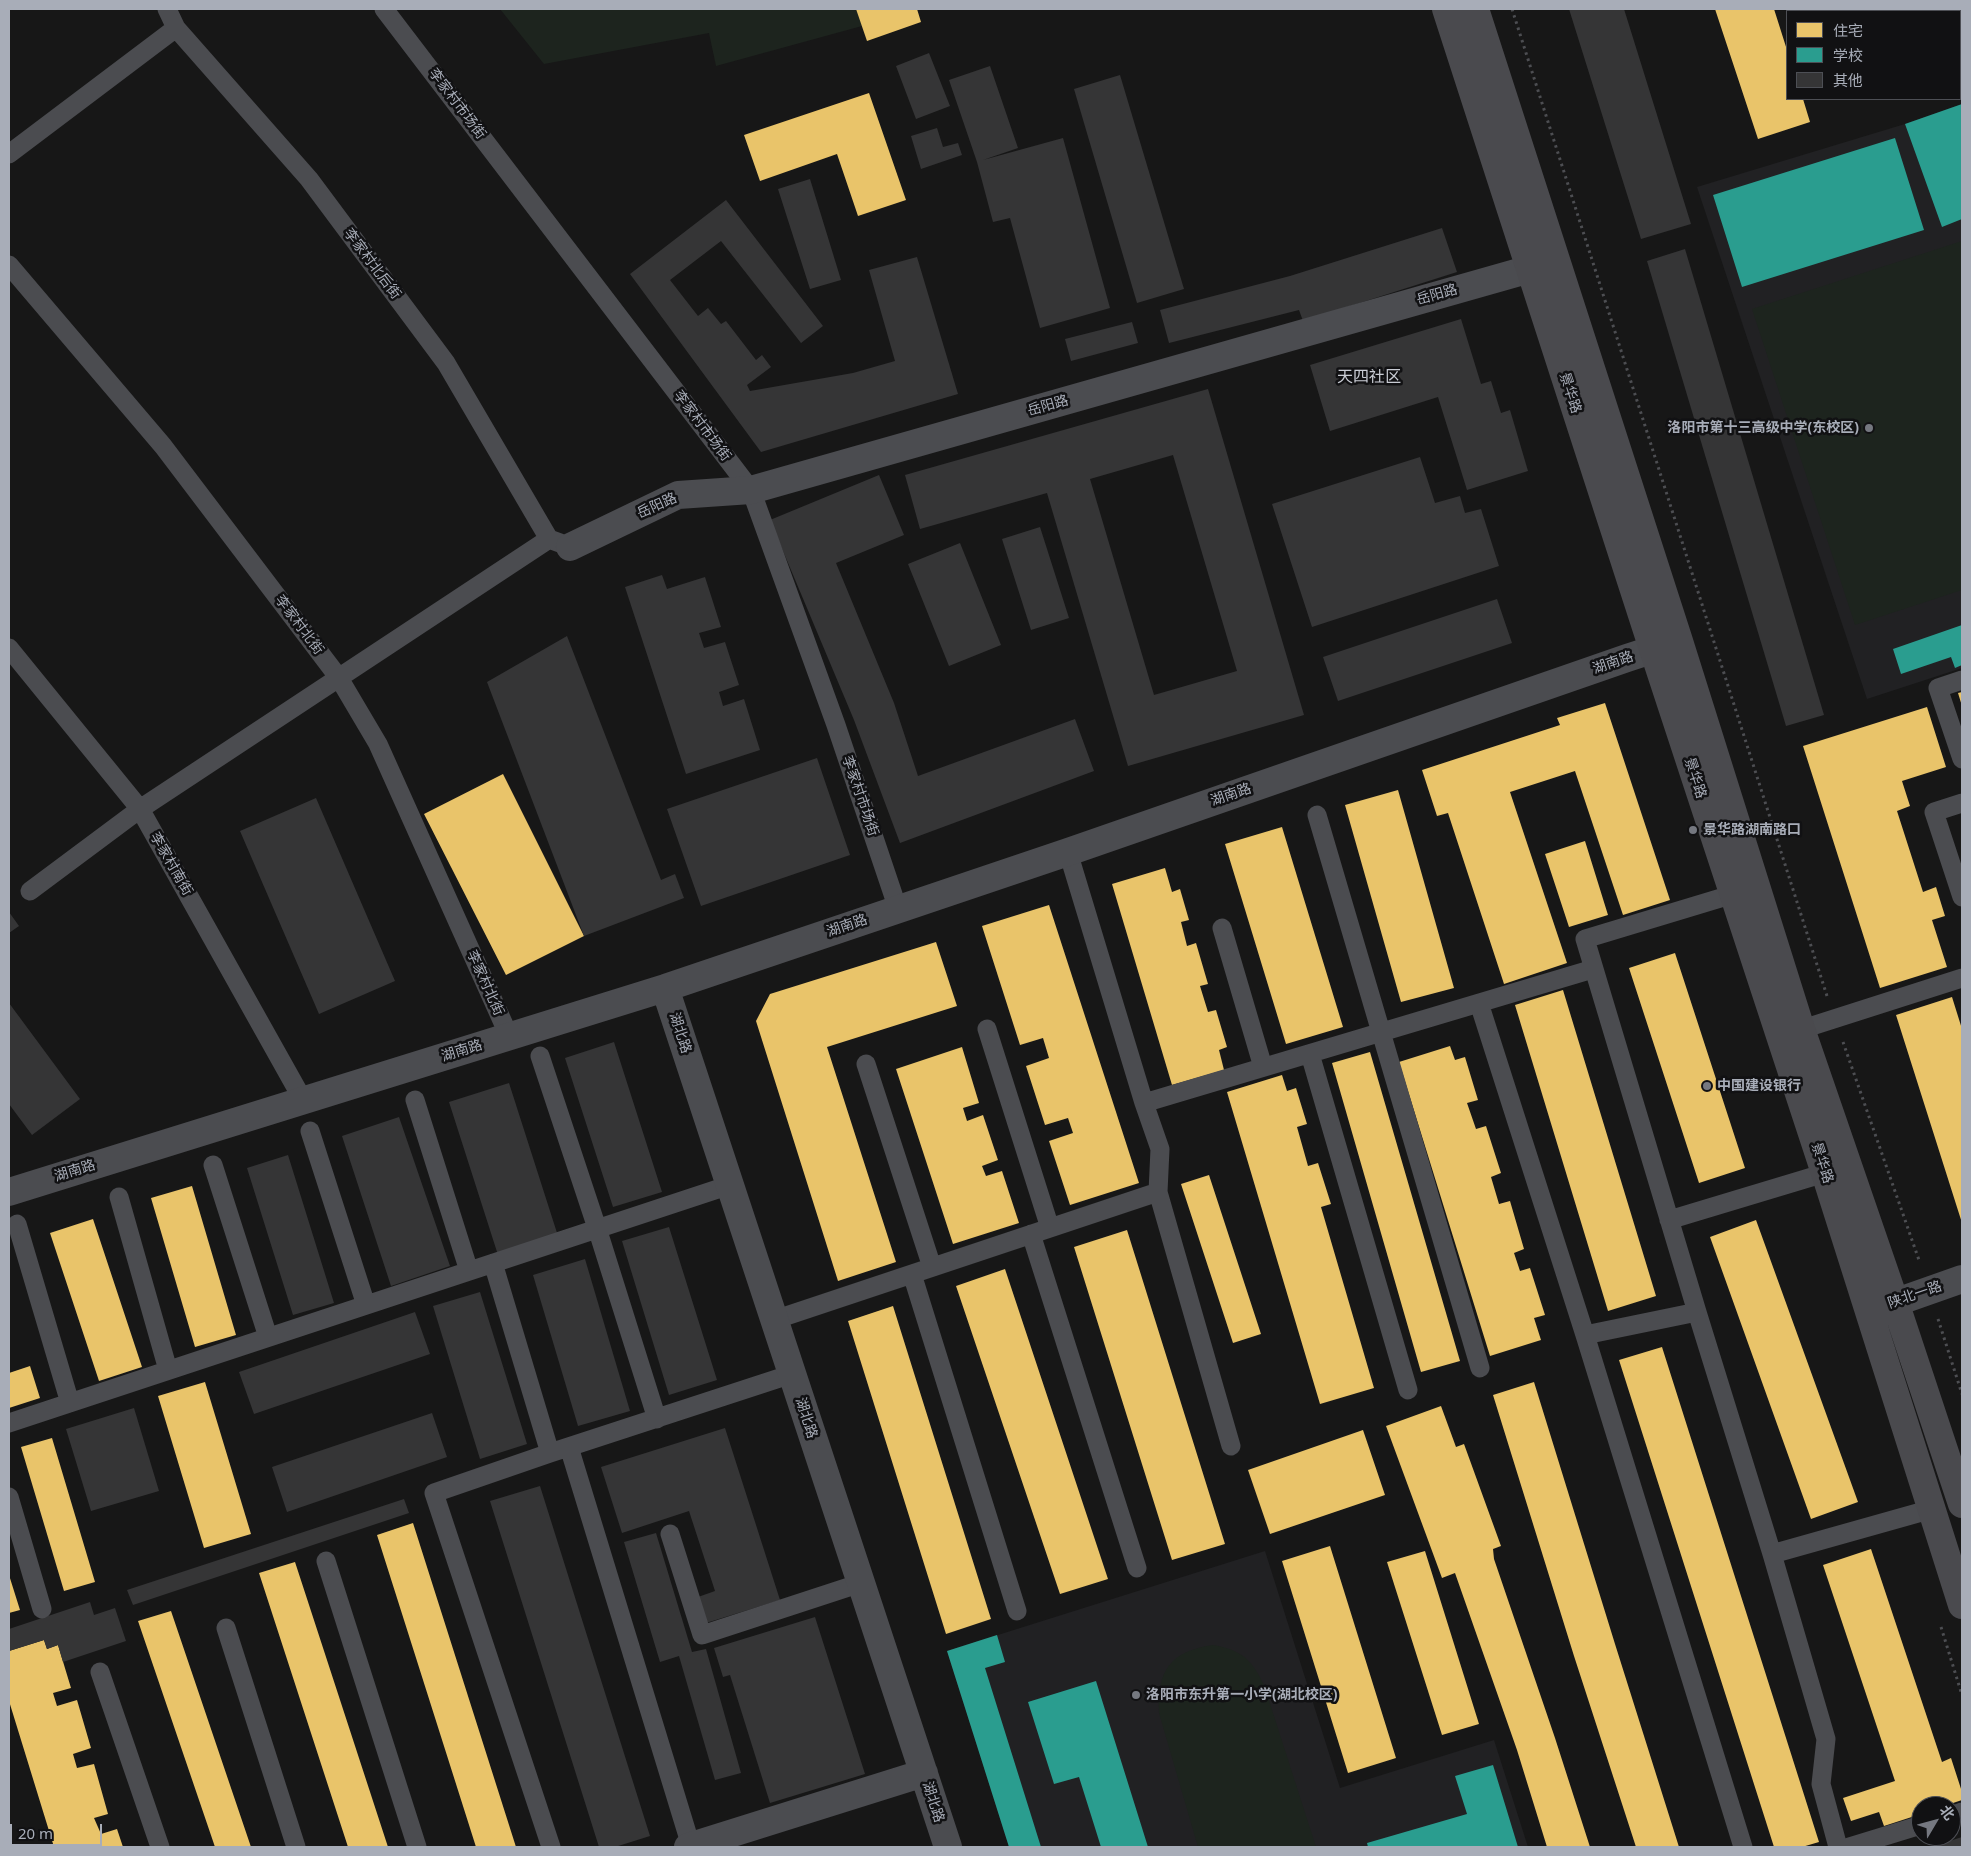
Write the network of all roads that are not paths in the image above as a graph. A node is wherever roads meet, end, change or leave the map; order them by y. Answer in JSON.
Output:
{"nodes":[{"id":1,"x":167,"y":9,"type":"edge"},
{"id":2,"x":384,"y":9,"type":"edge"},
{"id":3,"x":1446,"y":9,"type":"edge"},
{"id":4,"x":1475,"y":9,"type":"edge"},
{"id":5,"x":176,"y":28,"type":"junction"},
{"id":6,"x":9,"y":154,"type":"edge"},
{"id":7,"x":9,"y":265,"type":"edge"},
{"id":8,"x":1530,"y":269,"type":"junction"},
{"id":9,"x":751,"y":490,"type":"junction"},
{"id":10,"x":560,"y":543,"type":"junction"},
{"id":11,"x":1679,"y":641,"type":"junction"},
{"id":12,"x":9,"y":648,"type":"edge"},
{"id":13,"x":1653,"y":650,"type":"junction"},
{"id":14,"x":339,"y":678,"type":"junction"},
{"id":15,"x":1962,"y":680,"type":"edge"},
{"id":16,"x":1962,"y":758,"type":"edge"},
{"id":17,"x":1962,"y":802,"type":"edge"},
{"id":18,"x":140,"y":809,"type":"junction"},
{"id":19,"x":1317,"y":815,"type":"dead end"},
{"id":20,"x":1068,"y":852,"type":"junction"},
{"id":21,"x":30,"y":891,"type":"dead end"},
{"id":22,"x":1734,"y":894,"type":"junction"},
{"id":23,"x":1962,"y":897,"type":"edge"},
{"id":24,"x":898,"y":909,"type":"junction"},
{"id":25,"x":1222,"y":928,"type":"dead end"},
{"id":26,"x":1593,"y":969,"type":"junction"},
{"id":27,"x":1962,"y":978,"type":"edge"},
{"id":28,"x":665,"y":988,"type":"junction"},
{"id":29,"x":1479,"y":1003,"type":"junction"},
{"id":30,"x":987,"y":1029,"type":"dead end"},
{"id":31,"x":1381,"y":1032,"type":"junction"},
{"id":32,"x":1790,"y":1033,"type":"junction"},
{"id":33,"x":509,"y":1036,"type":"junction"},
{"id":34,"x":1310,"y":1054,"type":"junction"},
{"id":35,"x":540,"y":1056,"type":"dead end"},
{"id":36,"x":866,"y":1064,"type":"dead end"},
{"id":37,"x":1263,"y":1067,"type":"junction"},
{"id":38,"x":303,"y":1100,"type":"junction"},
{"id":39,"x":415,"y":1100,"type":"dead end"},
{"id":40,"x":1144,"y":1103,"type":"junction"},
{"id":41,"x":310,"y":1130,"type":"dead end"},
{"id":42,"x":213,"y":1165,"type":"dead end"},
{"id":43,"x":1825,"y":1173,"type":"junction"},
{"id":44,"x":730,"y":1184,"type":"junction"},
{"id":45,"x":9,"y":1192,"type":"edge"},
{"id":46,"x":1158,"y":1192,"type":"junction"},
{"id":47,"x":119,"y":1196,"type":"dead end"},
{"id":48,"x":1670,"y":1220,"type":"junction"},
{"id":49,"x":17,"y":1224,"type":"dead end"},
{"id":50,"x":597,"y":1228,"type":"junction"},
{"id":51,"x":1050,"y":1228,"type":"junction"},
{"id":52,"x":1031,"y":1234,"type":"junction"},
{"id":53,"x":493,"y":1263,"type":"junction"},
{"id":54,"x":932,"y":1267,"type":"junction"},
{"id":55,"x":469,"y":1271,"type":"junction"},
{"id":56,"x":912,"y":1274,"type":"junction"},
{"id":57,"x":1962,"y":1279,"type":"edge"},
{"id":58,"x":1895,"y":1302,"type":"junction"},
{"id":59,"x":366,"y":1305,"type":"junction"},
{"id":60,"x":1697,"y":1312,"type":"junction"},
{"id":61,"x":1869,"y":1312,"type":"junction"},
{"id":62,"x":774,"y":1320,"type":"junction"},
{"id":63,"x":1585,"y":1335,"type":"junction"},
{"id":64,"x":268,"y":1337,"type":"junction"},
{"id":65,"x":1480,"y":1368,"type":"dead end"},
{"id":66,"x":168,"y":1370,"type":"junction"},
{"id":67,"x":792,"y":1374,"type":"junction"},
{"id":68,"x":1408,"y":1390,"type":"dead end"},
{"id":69,"x":70,"y":1403,"type":"junction"},
{"id":70,"x":657,"y":1419,"type":"junction"},
{"id":71,"x":9,"y":1424,"type":"edge"},
{"id":72,"x":1231,"y":1446,"type":"dead end"},
{"id":73,"x":569,"y":1447,"type":"junction"},
{"id":74,"x":550,"y":1453,"type":"junction"},
{"id":75,"x":9,"y":1497,"type":"edge"},
{"id":76,"x":1962,"y":1504,"type":"edge"},
{"id":77,"x":1932,"y":1509,"type":"junction"},
{"id":78,"x":670,"y":1534,"type":"dead end"},
{"id":79,"x":1772,"y":1554,"type":"junction"},
{"id":80,"x":326,"y":1561,"type":"dead end"},
{"id":81,"x":1137,"y":1568,"type":"dead end"},
{"id":82,"x":861,"y":1584,"type":"junction"},
{"id":83,"x":1962,"y":1605,"type":"edge"},
{"id":84,"x":42,"y":1609,"type":"dead end"},
{"id":85,"x":1017,"y":1611,"type":"dead end"},
{"id":86,"x":226,"y":1628,"type":"dead end"},
{"id":87,"x":100,"y":1672,"type":"dead end"},
{"id":88,"x":924,"y":1773,"type":"junction"},
{"id":89,"x":1911,"y":1828,"type":"edge"},
{"id":90,"x":160,"y":1847,"type":"edge"},
{"id":91,"x":296,"y":1847,"type":"edge"},
{"id":92,"x":417,"y":1847,"type":"edge"},
{"id":93,"x":551,"y":1847,"type":"edge"},
{"id":94,"x":690,"y":1847,"type":"edge"},
{"id":95,"x":948,"y":1847,"type":"edge"},
{"id":96,"x":1743,"y":1847,"type":"edge"},
{"id":97,"x":1838,"y":1847,"type":"edge"},
{"id":98,"x":1849,"y":1847,"type":"edge"}],
"edges":[{"from":1,"to":5,"type":"lane","name":"李家村北后街"},
{"from":2,"to":9,"type":"lane","name":"李家村市场街"},
{"from":3,"to":8,"type":"main road","name":"景华路"},
{"from":4,"to":11,"type":"main road","name":"景华路"},
{"from":5,"to":6,"type":"lane"},
{"from":5,"to":10,"type":"lane","name":"李家村北后街"},
{"from":7,"to":14,"type":"lane","name":"李家村北街"},
{"from":8,"to":9,"type":"street","name":"岳阳路"},
{"from":8,"to":13,"type":"main road","name":"景华路"},
{"from":9,"to":10,"type":"street","name":"岳阳路"},
{"from":9,"to":24,"type":"lane","name":"李家村市场街"},
{"from":10,"to":14,"type":"lane"},
{"from":11,"to":13,"type":"street","name":"湖南路"},
{"from":11,"to":32,"type":"main road","name":"景华路"},
{"from":12,"to":18,"type":"lane","name":"李家村南街"},
{"from":13,"to":20,"type":"street","name":"湖南路"},
{"from":13,"to":22,"type":"main road","name":"景华路"},
{"from":14,"to":18,"type":"lane"},
{"from":14,"to":33,"type":"lane","name":"李家村北街"},
{"from":15,"to":16,"type":"lane"},
{"from":17,"to":23,"type":"lane"},
{"from":18,"to":21,"type":"lane"},
{"from":18,"to":38,"type":"lane","name":"李家村南街"},
{"from":19,"to":31,"type":"lane"},
{"from":20,"to":24,"type":"street","name":"湖南路"},
{"from":20,"to":40,"type":"lane"},
{"from":22,"to":26,"type":"lane"},
{"from":22,"to":32,"type":"main road","name":"景华路"},
{"from":24,"to":28,"type":"street","name":"湖南路"},
{"from":25,"to":37,"type":"lane"},
{"from":26,"to":29,"type":"lane"},
{"from":26,"to":48,"type":"lane"},
{"from":27,"to":32,"type":"lane"},
{"from":28,"to":33,"type":"street","name":"湖南路"},
{"from":28,"to":44,"type":"street","name":"湖北路"},
{"from":29,"to":31,"type":"lane"},
{"from":29,"to":63,"type":"lane"},
{"from":30,"to":51,"type":"lane"},
{"from":31,"to":34,"type":"lane"},
{"from":31,"to":65,"type":"lane"},
{"from":32,"to":43,"type":"main road","name":"景华路"},
{"from":32,"to":58,"type":"main road","name":"景华路"},
{"from":33,"to":38,"type":"street","name":"湖南路"},
{"from":34,"to":37,"type":"lane"},
{"from":34,"to":68,"type":"lane"},
{"from":35,"to":50,"type":"lane"},
{"from":36,"to":54,"type":"lane"},
{"from":37,"to":40,"type":"lane"},
{"from":38,"to":45,"type":"street","name":"湖南路"},
{"from":39,"to":55,"type":"lane"},
{"from":40,"to":46,"type":"lane"},
{"from":41,"to":59,"type":"lane"},
{"from":42,"to":64,"type":"lane"},
{"from":43,"to":48,"type":"lane"},
{"from":43,"to":61,"type":"main road","name":"景华路"},
{"from":44,"to":50,"type":"lane"},
{"from":44,"to":62,"type":"street","name":"湖北路"},
{"from":46,"to":51,"type":"lane"},
{"from":46,"to":72,"type":"lane"},
{"from":47,"to":66,"type":"lane"},
{"from":48,"to":60,"type":"lane"},
{"from":49,"to":69,"type":"lane"},
{"from":50,"to":53,"type":"lane"},
{"from":50,"to":70,"type":"lane"},
{"from":51,"to":52,"type":"lane"},
{"from":52,"to":54,"type":"lane"},
{"from":52,"to":81,"type":"lane"},
{"from":53,"to":55,"type":"lane"},
{"from":53,"to":74,"type":"lane"},
{"from":54,"to":56,"type":"lane"},
{"from":55,"to":59,"type":"lane"},
{"from":56,"to":62,"type":"lane"},
{"from":56,"to":85,"type":"lane"},
{"from":57,"to":58,"type":"street","name":"陕北一路"},
{"from":58,"to":61,"type":"street","name":"陕北一路"},
{"from":58,"to":76,"type":"main road","name":"景华路"},
{"from":59,"to":64,"type":"lane"},
{"from":60,"to":63,"type":"lane"},
{"from":60,"to":79,"type":"lane"},
{"from":61,"to":77,"type":"main road","name":"景华路"},
{"from":62,"to":67,"type":"street","name":"湖北路"},
{"from":63,"to":96,"type":"lane"},
{"from":64,"to":66,"type":"lane"},
{"from":66,"to":69,"type":"lane"},
{"from":67,"to":70,"type":"lane"},
{"from":67,"to":82,"type":"street","name":"湖北路"},
{"from":69,"to":71,"type":"lane"},
{"from":70,"to":73,"type":"lane"},
{"from":73,"to":74,"type":"lane"},
{"from":73,"to":94,"type":"lane"},
{"from":74,"to":93,"type":"lane"},
{"from":75,"to":84,"type":"lane"},
{"from":77,"to":79,"type":"lane"},
{"from":77,"to":83,"type":"main road","name":"景华路"},
{"from":78,"to":82,"type":"lane"},
{"from":79,"to":97,"type":"lane"},
{"from":80,"to":92,"type":"lane"},
{"from":82,"to":88,"type":"street","name":"湖北路"},
{"from":86,"to":91,"type":"lane"},
{"from":87,"to":90,"type":"lane"},
{"from":88,"to":94,"type":"street"},
{"from":88,"to":95,"type":"street","name":"湖北路"},
{"from":89,"to":98,"type":"lane"}]}
